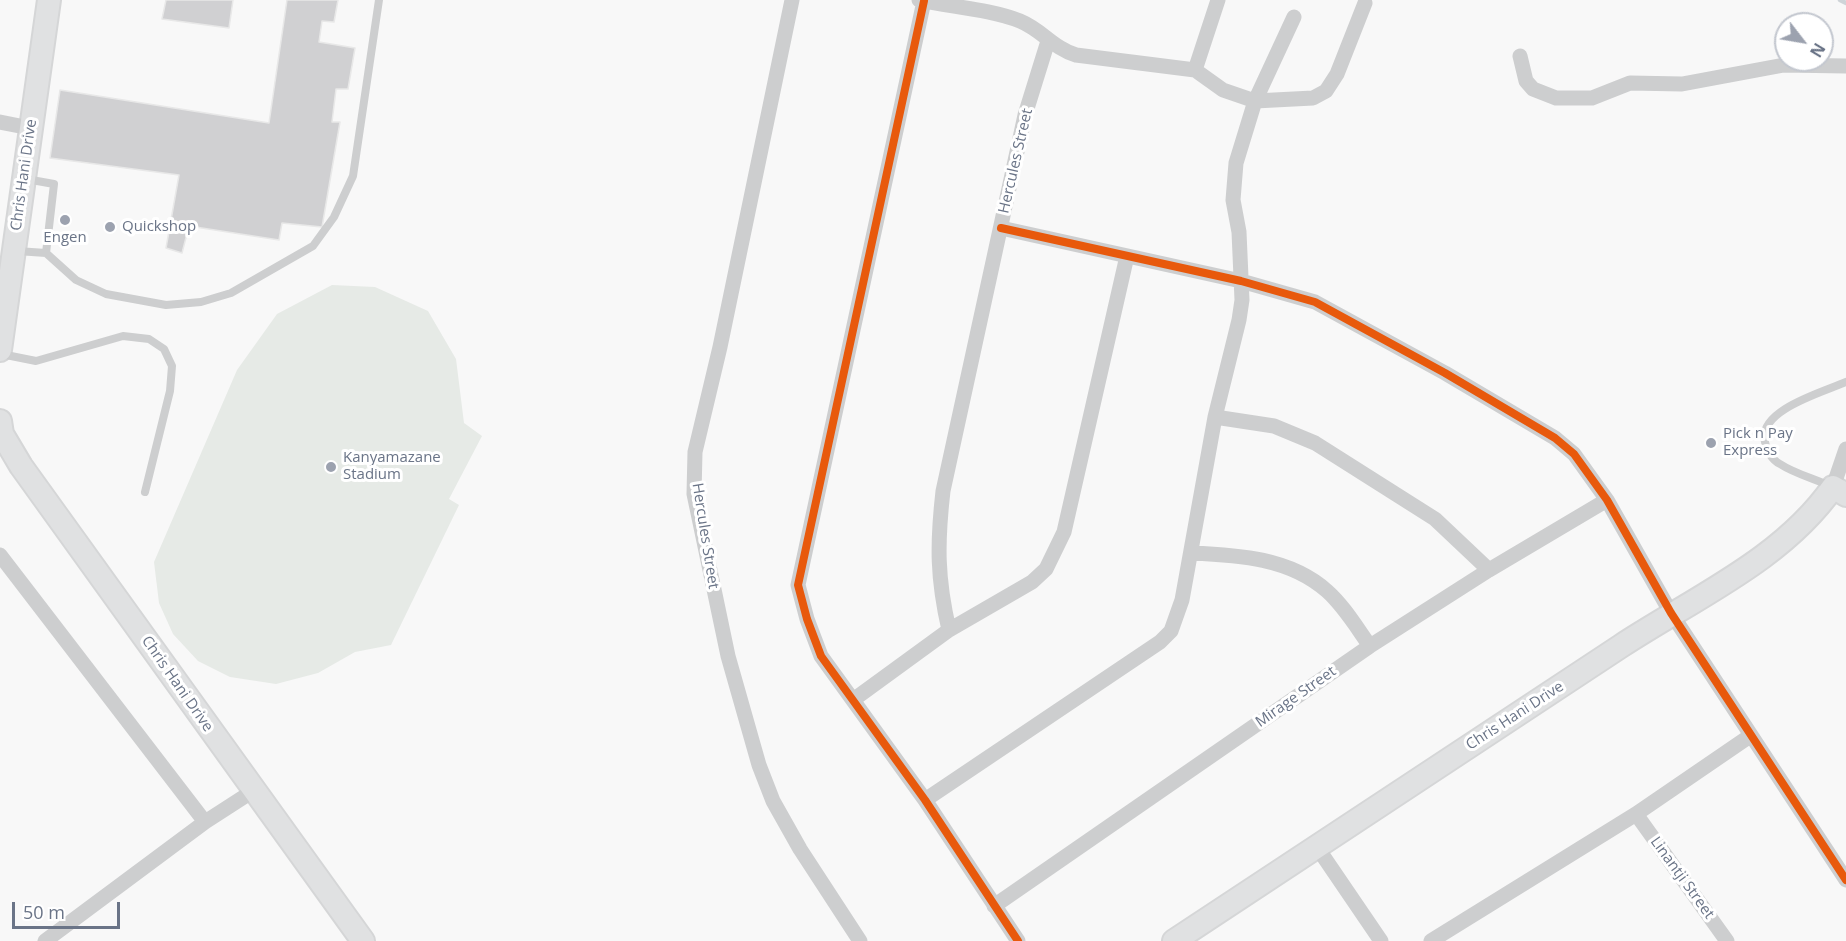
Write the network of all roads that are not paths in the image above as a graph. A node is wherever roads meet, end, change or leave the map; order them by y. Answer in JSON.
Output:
{"nodes":[{"id":1,"x":49,"y":0,"type":"edge"},
{"id":2,"x":379,"y":0,"type":"edge"},
{"id":3,"x":792,"y":0,"type":"edge"},
{"id":4,"x":1218,"y":0,"type":"edge"},
{"id":5,"x":921,"y":1,"type":"edge"},
{"id":6,"x":1365,"y":3,"type":"dead end"},
{"id":7,"x":1294,"y":17,"type":"dead end"},
{"id":8,"x":1048,"y":41,"type":"junction"},
{"id":9,"x":1520,"y":56,"type":"dead end"},
{"id":10,"x":1846,"y":66,"type":"edge"},
{"id":11,"x":1195,"y":70,"type":"junction"},
{"id":12,"x":1255,"y":102,"type":"junction"},
{"id":13,"x":0,"y":122,"type":"edge"},
{"id":14,"x":30,"y":128,"type":"junction"},
{"id":15,"x":24,"y":179,"type":"junction"},
{"id":16,"x":1000,"y":228,"type":"junction"},
{"id":17,"x":6,"y":250,"type":"edge"},
{"id":18,"x":46,"y":253,"type":"junction"},
{"id":19,"x":1126,"y":256,"type":"junction"},
{"id":20,"x":1241,"y":281,"type":"junction"},
{"id":21,"x":0,"y":352,"type":"edge"},
{"id":22,"x":1846,"y":382,"type":"edge"},
{"id":23,"x":1215,"y":417,"type":"junction"},
{"id":24,"x":0,"y":421,"type":"edge"},
{"id":25,"x":1846,"y":449,"type":"edge"},
{"id":26,"x":1840,"y":491,"type":"edge"},
{"id":27,"x":145,"y":492,"type":"dead end"},
{"id":28,"x":1607,"y":500,"type":"junction"},
{"id":29,"x":1191,"y":553,"type":"junction"},
{"id":30,"x":0,"y":555,"type":"edge"},
{"id":31,"x":1489,"y":570,"type":"junction"},
{"id":32,"x":1671,"y":613,"type":"junction"},
{"id":33,"x":949,"y":630,"type":"junction"},
{"id":34,"x":1370,"y":646,"type":"junction"},
{"id":35,"x":853,"y":700,"type":"junction"},
{"id":36,"x":1750,"y":736,"type":"junction"},
{"id":37,"x":253,"y":790,"type":"junction"},
{"id":38,"x":925,"y":800,"type":"junction"},
{"id":39,"x":1636,"y":814,"type":"junction"},
{"id":40,"x":205,"y":822,"type":"junction"},
{"id":41,"x":1317,"y":847,"type":"junction"},
{"id":42,"x":1843,"y":870,"type":"edge"},
{"id":43,"x":994,"y":906,"type":"junction"},
{"id":44,"x":45,"y":941,"type":"edge"},
{"id":45,"x":363,"y":941,"type":"edge"},
{"id":46,"x":860,"y":941,"type":"edge"},
{"id":47,"x":1018,"y":941,"type":"edge"},
{"id":48,"x":1174,"y":941,"type":"edge"},
{"id":49,"x":1381,"y":941,"type":"edge"},
{"id":50,"x":1431,"y":941,"type":"edge"},
{"id":51,"x":1727,"y":941,"type":"edge"}],
"edges":[{"from":1,"to":14,"type":"street","name":"Chris Hani Drive"},
{"from":2,"to":18,"type":"lane"},
{"from":3,"to":46,"type":"street","name":"Hercules Street"},
{"from":4,"to":11,"type":"street"},
{"from":5,"to":8,"type":"street"},
{"from":5,"to":35,"type":"street"},
{"from":6,"to":12,"type":"street"},
{"from":7,"to":12,"type":"street"},
{"from":8,"to":11,"type":"street"},
{"from":8,"to":16,"type":"street","name":"Hercules Street"},
{"from":9,"to":10,"type":"street"},
{"from":11,"to":12,"type":"street"},
{"from":12,"to":20,"type":"street"},
{"from":13,"to":14,"type":"street"},
{"from":14,"to":15,"type":"street","name":"Chris Hani Drive"},
{"from":15,"to":17,"type":"street","name":"Chris Hani Drive"},
{"from":15,"to":18,"type":"lane"},
{"from":16,"to":19,"type":"street"},
{"from":16,"to":33,"type":"street","name":"Hercules Street"},
{"from":17,"to":18,"type":"lane"},
{"from":17,"to":21,"type":"street","name":"Chris Hani Drive"},
{"from":19,"to":20,"type":"street"},
{"from":19,"to":33,"type":"street"},
{"from":20,"to":23,"type":"street"},
{"from":20,"to":28,"type":"street"},
{"from":21,"to":27,"type":"lane"},
{"from":22,"to":26,"type":"lane"},
{"from":23,"to":29,"type":"street"},
{"from":23,"to":31,"type":"street"},
{"from":24,"to":37,"type":"street","name":"Chris Hani Drive"},
{"from":25,"to":26,"type":"street"},
{"from":26,"to":32,"type":"street","name":"Chris Hani Drive"},
{"from":28,"to":31,"type":"street","name":"Mirage Street"},
{"from":28,"to":32,"type":"street"},
{"from":29,"to":34,"type":"street"},
{"from":29,"to":38,"type":"street"},
{"from":30,"to":40,"type":"street"},
{"from":31,"to":34,"type":"street","name":"Mirage Street"},
{"from":32,"to":36,"type":"street"},
{"from":32,"to":41,"type":"street","name":"Chris Hani Drive"},
{"from":33,"to":35,"type":"street"},
{"from":34,"to":43,"type":"street","name":"Mirage Street"},
{"from":35,"to":38,"type":"street"},
{"from":36,"to":39,"type":"street"},
{"from":36,"to":42,"type":"street"},
{"from":37,"to":40,"type":"street"},
{"from":37,"to":45,"type":"street","name":"Chris Hani Drive"},
{"from":38,"to":43,"type":"street"},
{"from":39,"to":50,"type":"street"},
{"from":39,"to":51,"type":"street","name":"Linantji Street"},
{"from":40,"to":44,"type":"street"},
{"from":41,"to":48,"type":"street","name":"Chris Hani Drive"},
{"from":41,"to":49,"type":"street"},
{"from":43,"to":47,"type":"street"}]}
